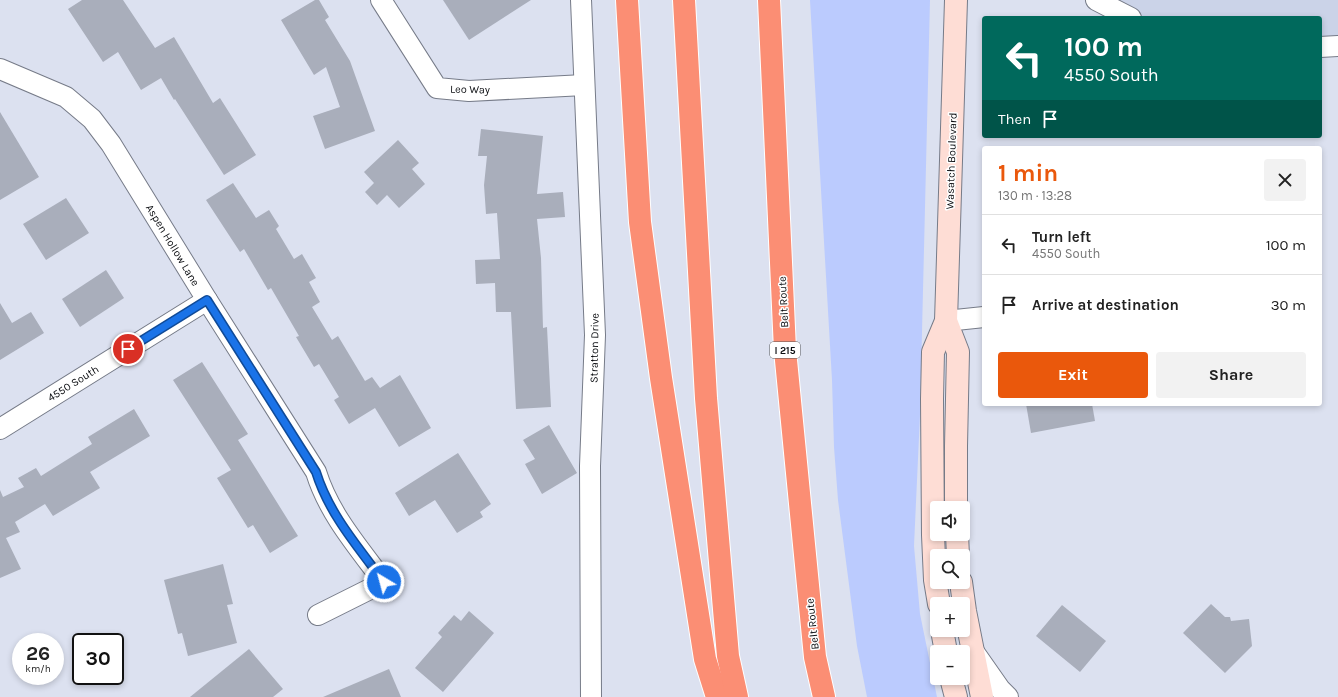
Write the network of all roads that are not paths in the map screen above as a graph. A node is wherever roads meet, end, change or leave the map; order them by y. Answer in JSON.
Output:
{"nodes":[{"id":1,"x":381,"y":0,"type":"edge"},
{"id":2,"x":581,"y":0,"type":"edge"},
{"id":3,"x":628,"y":0,"type":"edge"},
{"id":4,"x":684,"y":0,"type":"edge"},
{"id":5,"x":769,"y":0,"type":"edge"},
{"id":6,"x":956,"y":0,"type":"edge"},
{"id":7,"x":1096,"y":0,"type":"edge"},
{"id":8,"x":1127,"y":16,"type":"edge"},
{"id":9,"x":1338,"y":46,"type":"edge"},
{"id":10,"x":1322,"y":47,"type":"edge"},
{"id":11,"x":0,"y":69,"type":"edge"},
{"id":12,"x":584,"y":85,"type":"junction"},
{"id":13,"x":207,"y":300,"type":"junction"},
{"id":14,"x":982,"y":317,"type":"edge"},
{"id":15,"x":946,"y":321,"type":"junction"},
{"id":16,"x":0,"y":429,"type":"edge"},
{"id":17,"x":956,"y":501,"type":"edge"},
{"id":18,"x":962,"y":589,"type":"edge"},
{"id":19,"x":938,"y":597,"type":"edge"},
{"id":20,"x":318,"y":615,"type":"dead end"},
{"id":21,"x":971,"y":647,"type":"junction"},
{"id":22,"x":953,"y":685,"type":"edge"},
{"id":23,"x":591,"y":697,"type":"edge"},
{"id":24,"x":717,"y":697,"type":"edge"},
{"id":25,"x":737,"y":697,"type":"edge"},
{"id":26,"x":824,"y":697,"type":"edge"},
{"id":27,"x":956,"y":697,"type":"edge"},
{"id":28,"x":982,"y":697,"type":"edge"},
{"id":29,"x":1008,"y":697,"type":"edge"}],
"edges":[{"from":1,"to":12,"type":"street","name":"Leo Way"},
{"from":2,"to":12,"type":"street","name":"Stratton Drive"},
{"from":3,"to":24,"type":"highway"},
{"from":4,"to":25,"type":"highway"},
{"from":5,"to":26,"type":"highway","name":"Belt Route","number":"I 215"},
{"from":6,"to":15,"type":"street","name":"Wasatch Boulevard"},
{"from":7,"to":8,"type":"street"},
{"from":9,"to":10,"type":"street"},
{"from":11,"to":13,"type":"street","name":"Aspen Hollow Lane"},
{"from":12,"to":23,"type":"street","name":"Stratton Drive"},
{"from":13,"to":16,"type":"street","name":"4550 South"},
{"from":13,"to":20,"type":"street","name":"Aspen Hollow Lane"},
{"from":14,"to":15,"type":"street"},
{"from":15,"to":17,"type":"street","name":"Wasatch Boulevard"},
{"from":15,"to":19,"type":"street","name":"Wasatch Boulevard"},
{"from":18,"to":21,"type":"street"},
{"from":21,"to":28,"type":"street"},
{"from":21,"to":29,"type":"street"},
{"from":22,"to":27,"type":"street"}]}
